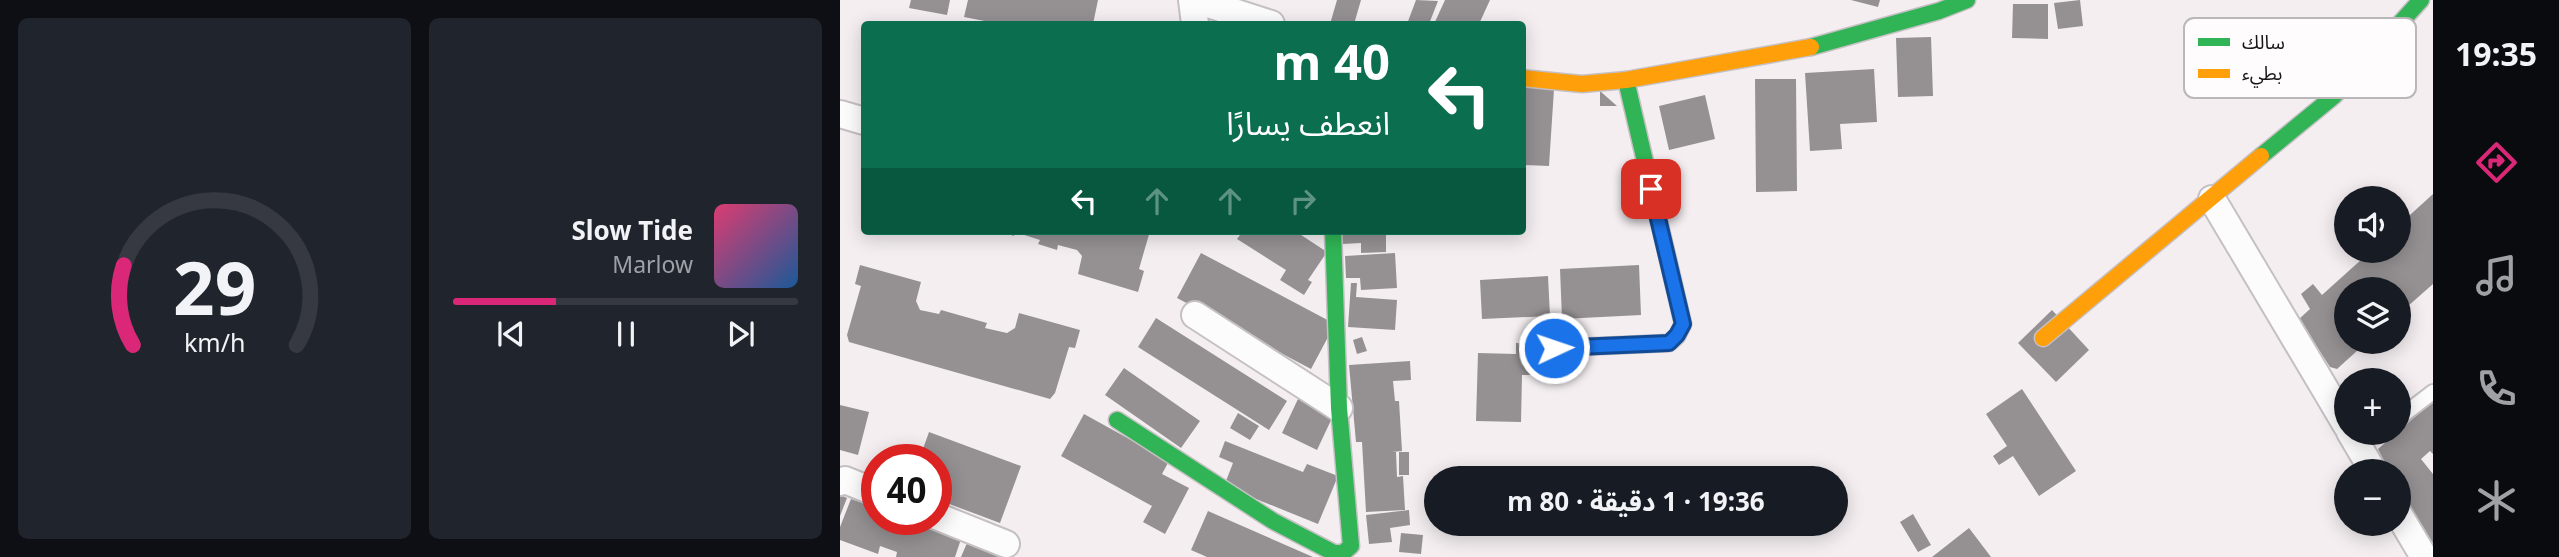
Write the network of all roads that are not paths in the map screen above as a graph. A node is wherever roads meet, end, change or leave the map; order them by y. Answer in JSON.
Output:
{"nodes":[{"id":1,"x":1194,"y":0,"type":"edge"},
{"id":2,"x":1967,"y":0,"type":"edge"},
{"id":3,"x":2421,"y":0,"type":"edge"},
{"id":4,"x":2405,"y":18,"type":"edge"},
{"id":5,"x":1195,"y":21,"type":"edge"},
{"id":6,"x":1261,"y":21,"type":"edge"},
{"id":7,"x":1526,"y":78,"type":"edge"},
{"id":8,"x":1626,"y":80,"type":"junction"},
{"id":9,"x":2332,"y":98,"type":"edge"},
{"id":10,"x":840,"y":114,"type":"edge"},
{"id":11,"x":861,"y":120,"type":"edge"},
{"id":12,"x":2212,"y":199,"type":"junction"},
{"id":13,"x":1333,"y":235,"type":"edge"},
{"id":14,"x":1195,"y":316,"type":"dead end"},
{"id":15,"x":2043,"y":338,"type":"dead end"},
{"id":16,"x":1554,"y":348,"type":"dead end"},
{"id":17,"x":2433,"y":392,"type":"edge"},
{"id":18,"x":2334,"y":404,"type":"edge"},
{"id":19,"x":1339,"y":408,"type":"junction"},
{"id":20,"x":2411,"y":409,"type":"edge"},
{"id":21,"x":1117,"y":420,"type":"dead end"},
{"id":22,"x":840,"y":482,"type":"edge"},
{"id":23,"x":861,"y":486,"type":"edge"},
{"id":24,"x":952,"y":522,"type":"edge"},
{"id":25,"x":2411,"y":535,"type":"edge"},
{"id":26,"x":1006,"y":544,"type":"dead end"},
{"id":27,"x":2424,"y":557,"type":"edge"}],
"edges":[{"from":1,"to":5,"type":"street"},
{"from":1,"to":6,"type":"street"},
{"from":2,"to":8,"type":"street"},
{"from":3,"to":4,"type":"street"},
{"from":7,"to":8,"type":"street"},
{"from":8,"to":16,"type":"street"},
{"from":9,"to":12,"type":"street"},
{"from":10,"to":11,"type":"street"},
{"from":12,"to":15,"type":"street"},
{"from":12,"to":18,"type":"street"},
{"from":13,"to":19,"type":"street"},
{"from":14,"to":19,"type":"street"},
{"from":17,"to":20,"type":"lane"},
{"from":19,"to":21,"type":"street"},
{"from":22,"to":23,"type":"street"},
{"from":24,"to":26,"type":"street"},
{"from":25,"to":27,"type":"street"}]}
